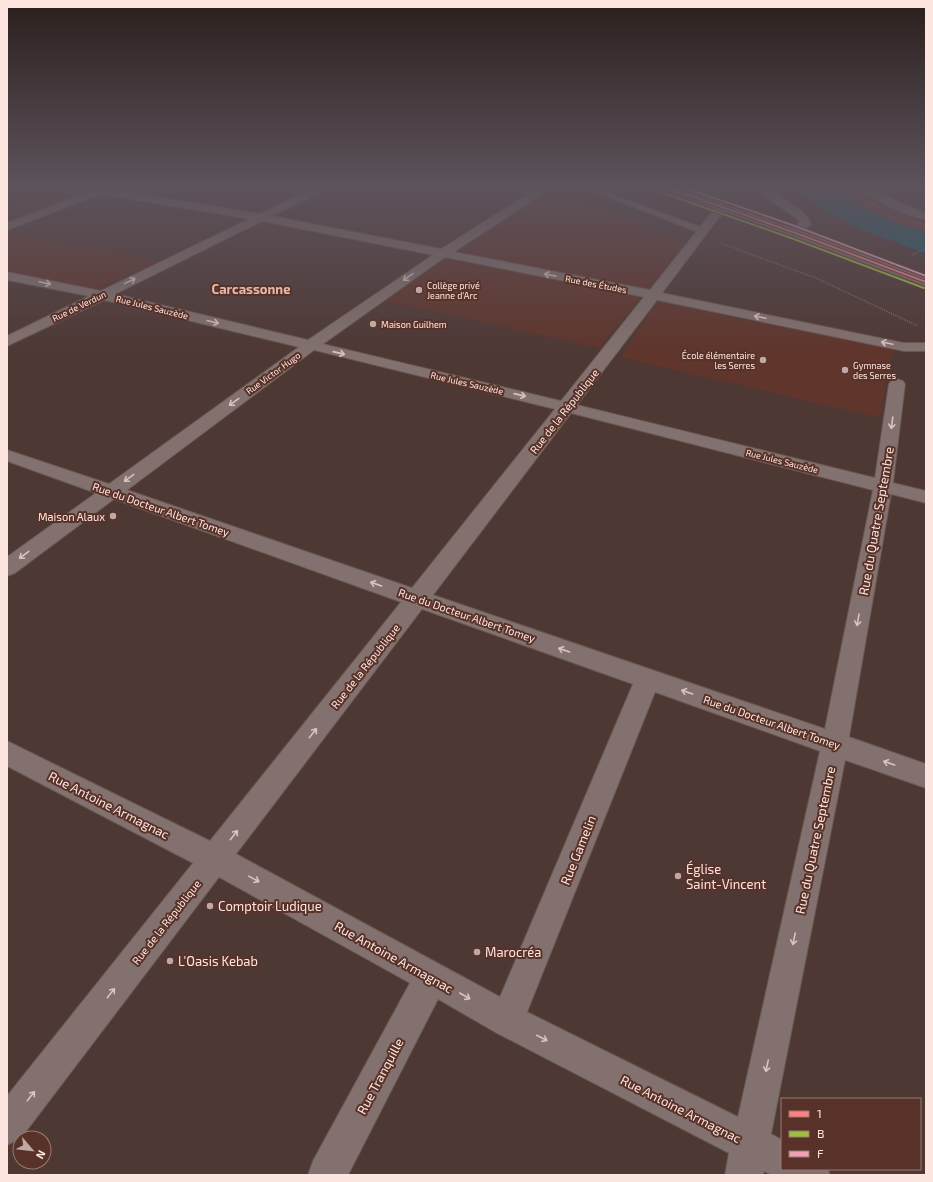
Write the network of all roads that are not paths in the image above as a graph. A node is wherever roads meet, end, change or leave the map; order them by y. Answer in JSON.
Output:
{"nodes":[{"id":1,"x":210,"y":242,"type":"edge"},
{"id":2,"x":382,"y":242,"type":"edge"},
{"id":3,"x":460,"y":242,"type":"edge"},
{"id":4,"x":696,"y":242,"type":"edge"},
{"id":5,"x":821,"y":242,"type":"edge"},
{"id":6,"x":442,"y":254,"type":"junction"},
{"id":7,"x":7,"y":276,"type":"edge"},
{"id":8,"x":26,"y":279,"type":"junction"},
{"id":9,"x":926,"y":282,"type":"edge"},
{"id":10,"x":7,"y":286,"type":"edge"},
{"id":11,"x":102,"y":295,"type":"junction"},
{"id":12,"x":654,"y":295,"type":"junction"},
{"id":13,"x":7,"y":342,"type":"edge"},
{"id":14,"x":310,"y":346,"type":"junction"},
{"id":15,"x":926,"y":347,"type":"edge"},
{"id":16,"x":897,"y":384,"type":"dead end"},
{"id":17,"x":567,"y":406,"type":"junction"},
{"id":18,"x":7,"y":455,"type":"edge"},
{"id":19,"x":883,"y":486,"type":"junction"},
{"id":20,"x":110,"y":491,"type":"junction"},
{"id":21,"x":926,"y":497,"type":"edge"},
{"id":22,"x":7,"y":568,"type":"edge"},
{"id":23,"x":418,"y":598,"type":"junction"},
{"id":24,"x":648,"y":679,"type":"junction"},
{"id":25,"x":835,"y":744,"type":"junction"},
{"id":26,"x":7,"y":753,"type":"edge"},
{"id":27,"x":926,"y":776,"type":"edge"},
{"id":28,"x":215,"y":859,"type":"junction"},
{"id":29,"x":432,"y":977,"type":"junction"},
{"id":30,"x":507,"y":1020,"type":"junction"},
{"id":31,"x":7,"y":1126,"type":"edge"},
{"id":32,"x":759,"y":1160,"type":"edge"},
{"id":33,"x":801,"y":1170,"type":"edge"},
{"id":34,"x":327,"y":1175,"type":"edge"},
{"id":35,"x":810,"y":1175,"type":"edge"}],
"edges":[{"from":11,"to":1,"type":"street","name":"Rue de Verdun","one_way":true},
{"from":2,"to":6,"type":"street","name":"Rue des Études"},
{"from":3,"to":6,"type":"street","name":"Rue Victor Hugo"},
{"from":4,"to":12,"type":"street","name":"Rue de la République"},
{"from":5,"to":9,"type":"street"},
{"from":12,"to":6,"type":"street","name":"Rue des Études","one_way":true},
{"from":6,"to":14,"type":"street","name":"Rue Victor Hugo","one_way":true},
{"from":7,"to":8,"type":"street","name":"Rue Jules Sauzède"},
{"from":8,"to":10,"type":"street"},
{"from":8,"to":11,"type":"street","name":"Rue Jules Sauzède","one_way":true},
{"from":11,"to":13,"type":"street","name":"Rue de Verdun"},
{"from":11,"to":14,"type":"street","name":"Rue Jules Sauzède","one_way":true},
{"from":15,"to":12,"type":"street","name":"Rue des Études","one_way":true},
{"from":12,"to":17,"type":"street","name":"Rue de la République"},
{"from":14,"to":17,"type":"street","name":"Rue Jules Sauzède","one_way":true},
{"from":14,"to":20,"type":"street","name":"Rue Victor Hugo","one_way":true},
{"from":16,"to":19,"type":"street","name":"Rue du Quatre Septembre","one_way":true},
{"from":17,"to":19,"type":"street","name":"Rue Jules Sauzède"},
{"from":17,"to":23,"type":"street","name":"Rue de la République"},
{"from":18,"to":20,"type":"street","name":"Rue du Docteur Albert Tomey"},
{"from":19,"to":21,"type":"street","name":"Rue Jules Sauzède"},
{"from":19,"to":25,"type":"street","name":"Rue du Quatre Septembre","one_way":true},
{"from":20,"to":22,"type":"street","name":"Rue Victor Hugo","one_way":true},
{"from":23,"to":20,"type":"street","name":"Rue du Docteur Albert Tomey","one_way":true},
{"from":24,"to":23,"type":"street","name":"Rue du Docteur Albert Tomey","one_way":true},
{"from":28,"to":23,"type":"street","name":"Rue de la République","one_way":true},
{"from":25,"to":24,"type":"street","name":"Rue du Docteur Albert Tomey","one_way":true},
{"from":24,"to":30,"type":"street","name":"Rue Gamelin"},
{"from":27,"to":25,"type":"street","name":"Rue du Docteur Albert Tomey","one_way":true},
{"from":25,"to":32,"type":"street","name":"Rue du Quatre Septembre","one_way":true},
{"from":26,"to":28,"type":"street","name":"Rue Antoine Armagnac"},
{"from":28,"to":29,"type":"street","name":"Rue Antoine Armagnac","one_way":true},
{"from":31,"to":28,"type":"street","name":"Rue de la République","one_way":true},
{"from":29,"to":30,"type":"street","name":"Rue Antoine Armagnac","one_way":true},
{"from":29,"to":34,"type":"street","name":"Rue Tranquille"},
{"from":30,"to":32,"type":"street","name":"Rue Antoine Armagnac","one_way":true},
{"from":33,"to":35,"type":"street"}]}
